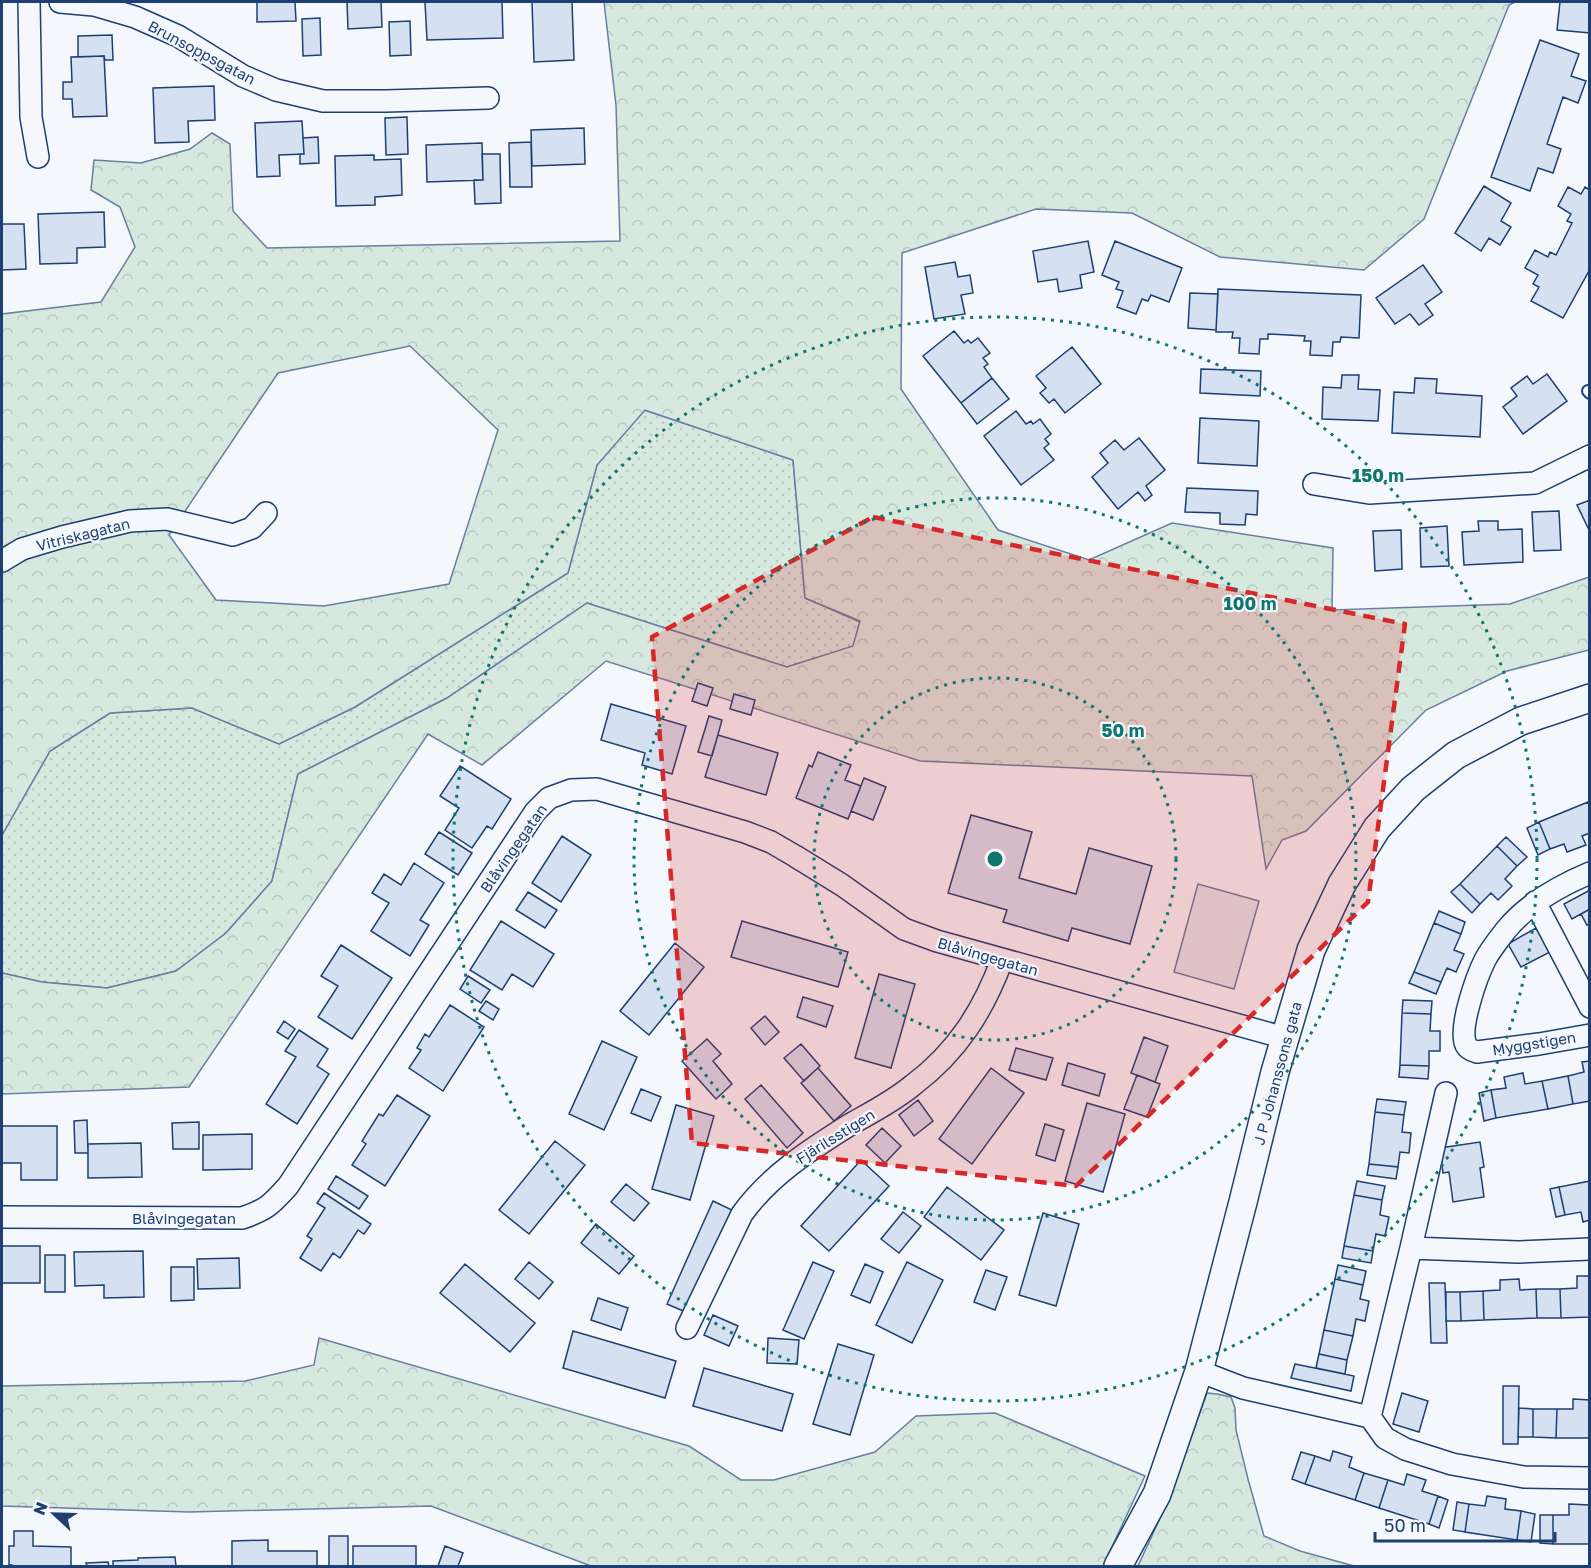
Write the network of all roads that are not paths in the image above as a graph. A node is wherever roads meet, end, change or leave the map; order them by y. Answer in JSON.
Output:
{"nodes":[{"id":1,"x":30,"y":2,"type":"edge"},
{"id":2,"x":60,"y":2,"type":"edge"},
{"id":3,"x":488,"y":98,"type":"dead end"},
{"id":4,"x":38,"y":157,"type":"dead end"},
{"id":5,"x":1590,"y":456,"type":"edge"},
{"id":6,"x":1314,"y":484,"type":"dead end"},
{"id":7,"x":266,"y":513,"type":"dead end"},
{"id":8,"x":2,"y":561,"type":"edge"},
{"id":9,"x":1590,"y":698,"type":"edge"},
{"id":10,"x":1590,"y":873,"type":"edge"},
{"id":11,"x":1535,"y":902,"type":"junction"},
{"id":12,"x":1002,"y":960,"type":"junction"},
{"id":13,"x":1590,"y":1006,"type":"edge"},
{"id":14,"x":1590,"y":1035,"type":"edge"},
{"id":15,"x":1285,"y":1038,"type":"junction"},
{"id":16,"x":1446,"y":1093,"type":"dead end"},
{"id":17,"x":2,"y":1217,"type":"edge"},
{"id":18,"x":1412,"y":1248,"type":"junction"},
{"id":19,"x":1590,"y":1249,"type":"edge"},
{"id":20,"x":687,"y":1328,"type":"dead end"},
{"id":21,"x":1199,"y":1371,"type":"junction"},
{"id":22,"x":1370,"y":1417,"type":"junction"},
{"id":23,"x":1590,"y":1478,"type":"edge"},
{"id":24,"x":1118,"y":1566,"type":"edge"}],
"edges":[{"from":1,"to":4,"type":"street"},
{"from":2,"to":3,"type":"street","name":"Brunsoppsgatan"},
{"from":5,"to":6,"type":"street"},
{"from":7,"to":8,"type":"street","name":"Vitriskagatan"},
{"from":9,"to":15,"type":"street","name":"J P Johanssons gata"},
{"from":10,"to":11,"type":"street","name":"Myggstigen"},
{"from":11,"to":13,"type":"street"},
{"from":11,"to":14,"type":"street","name":"Myggstigen"},
{"from":12,"to":15,"type":"street","name":"Blåvingegatan"},
{"from":12,"to":17,"type":"street","name":"Blåvingegatan"},
{"from":12,"to":20,"type":"street","name":"Fjärilsstigen"},
{"from":15,"to":21,"type":"street","name":"J P Johanssons gata"},
{"from":16,"to":18,"type":"street"},
{"from":18,"to":19,"type":"street"},
{"from":18,"to":22,"type":"street"},
{"from":21,"to":22,"type":"street"},
{"from":21,"to":24,"type":"street","name":"J P Johanssons gata"},
{"from":22,"to":23,"type":"street"}]}
